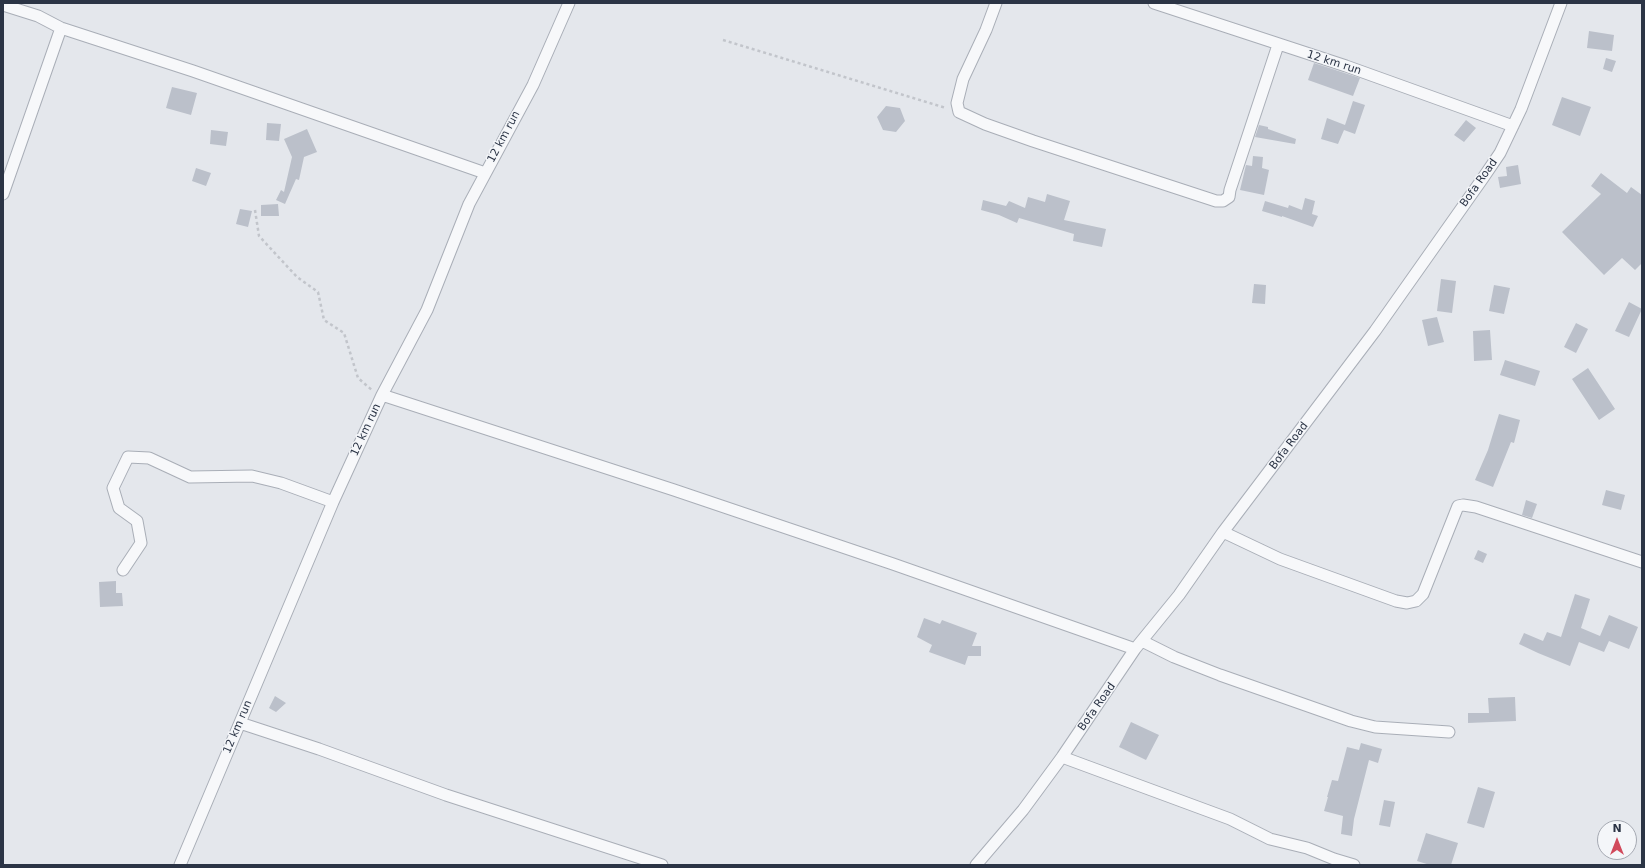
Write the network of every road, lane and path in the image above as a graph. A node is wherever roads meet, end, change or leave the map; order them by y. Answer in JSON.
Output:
{"nodes":[{"id":1,"x":569,"y":3,"type":"edge"},
{"id":2,"x":996,"y":3,"type":"edge"},
{"id":3,"x":1154,"y":3,"type":"edge"},
{"id":4,"x":1561,"y":3,"type":"edge"},
{"id":5,"x":3,"y":5,"type":"edge"},
{"id":6,"x":61,"y":28,"type":"junction"},
{"id":7,"x":723,"y":40,"type":"dead end"},
{"id":8,"x":1278,"y":45,"type":"junction"},
{"id":9,"x":959,"y":112,"type":"junction"},
{"id":10,"x":1513,"y":126,"type":"junction"},
{"id":11,"x":485,"y":173,"type":"junction"},
{"id":12,"x":3,"y":194,"type":"edge"},
{"id":13,"x":255,"y":210,"type":"dead end"},
{"id":14,"x":382,"y":397,"type":"junction"},
{"id":15,"x":334,"y":502,"type":"junction"},
{"id":16,"x":1223,"y":532,"type":"junction"},
{"id":17,"x":1642,"y":562,"type":"edge"},
{"id":18,"x":123,"y":570,"type":"dead end"},
{"id":19,"x":1139,"y":645,"type":"junction"},
{"id":20,"x":240,"y":723,"type":"junction"},
{"id":21,"x":1449,"y":732,"type":"dead end"},
{"id":22,"x":1062,"y":757,"type":"junction"},
{"id":23,"x":180,"y":865,"type":"edge"},
{"id":24,"x":662,"y":865,"type":"edge"},
{"id":25,"x":976,"y":865,"type":"edge"},
{"id":26,"x":1354,"y":865,"type":"edge"}],
"edges":[{"from":1,"to":11,"type":"street","name":"12 km run"},
{"from":2,"to":9,"type":"street"},
{"from":3,"to":8,"type":"street","name":"12 km run"},
{"from":4,"to":10,"type":"street","name":"Bofa Road"},
{"from":5,"to":6,"type":"street"},
{"from":6,"to":11,"type":"street"},
{"from":6,"to":12,"type":"street"},
{"from":7,"to":9,"type":"path"},
{"from":8,"to":9,"type":"street"},
{"from":8,"to":10,"type":"street","name":"12 km run"},
{"from":10,"to":16,"type":"street","name":"Bofa Road"},
{"from":11,"to":14,"type":"street","name":"12 km run"},
{"from":13,"to":14,"type":"path"},
{"from":14,"to":15,"type":"street","name":"12 km run"},
{"from":14,"to":19,"type":"street"},
{"from":15,"to":18,"type":"street"},
{"from":15,"to":20,"type":"street","name":"12 km run"},
{"from":16,"to":17,"type":"street"},
{"from":16,"to":19,"type":"street","name":"Bofa Road"},
{"from":19,"to":21,"type":"street"},
{"from":19,"to":22,"type":"street","name":"Bofa Road"},
{"from":20,"to":23,"type":"street","name":"12 km run"},
{"from":20,"to":24,"type":"street"},
{"from":22,"to":25,"type":"street","name":"Bofa Road"},
{"from":22,"to":26,"type":"street"}]}
